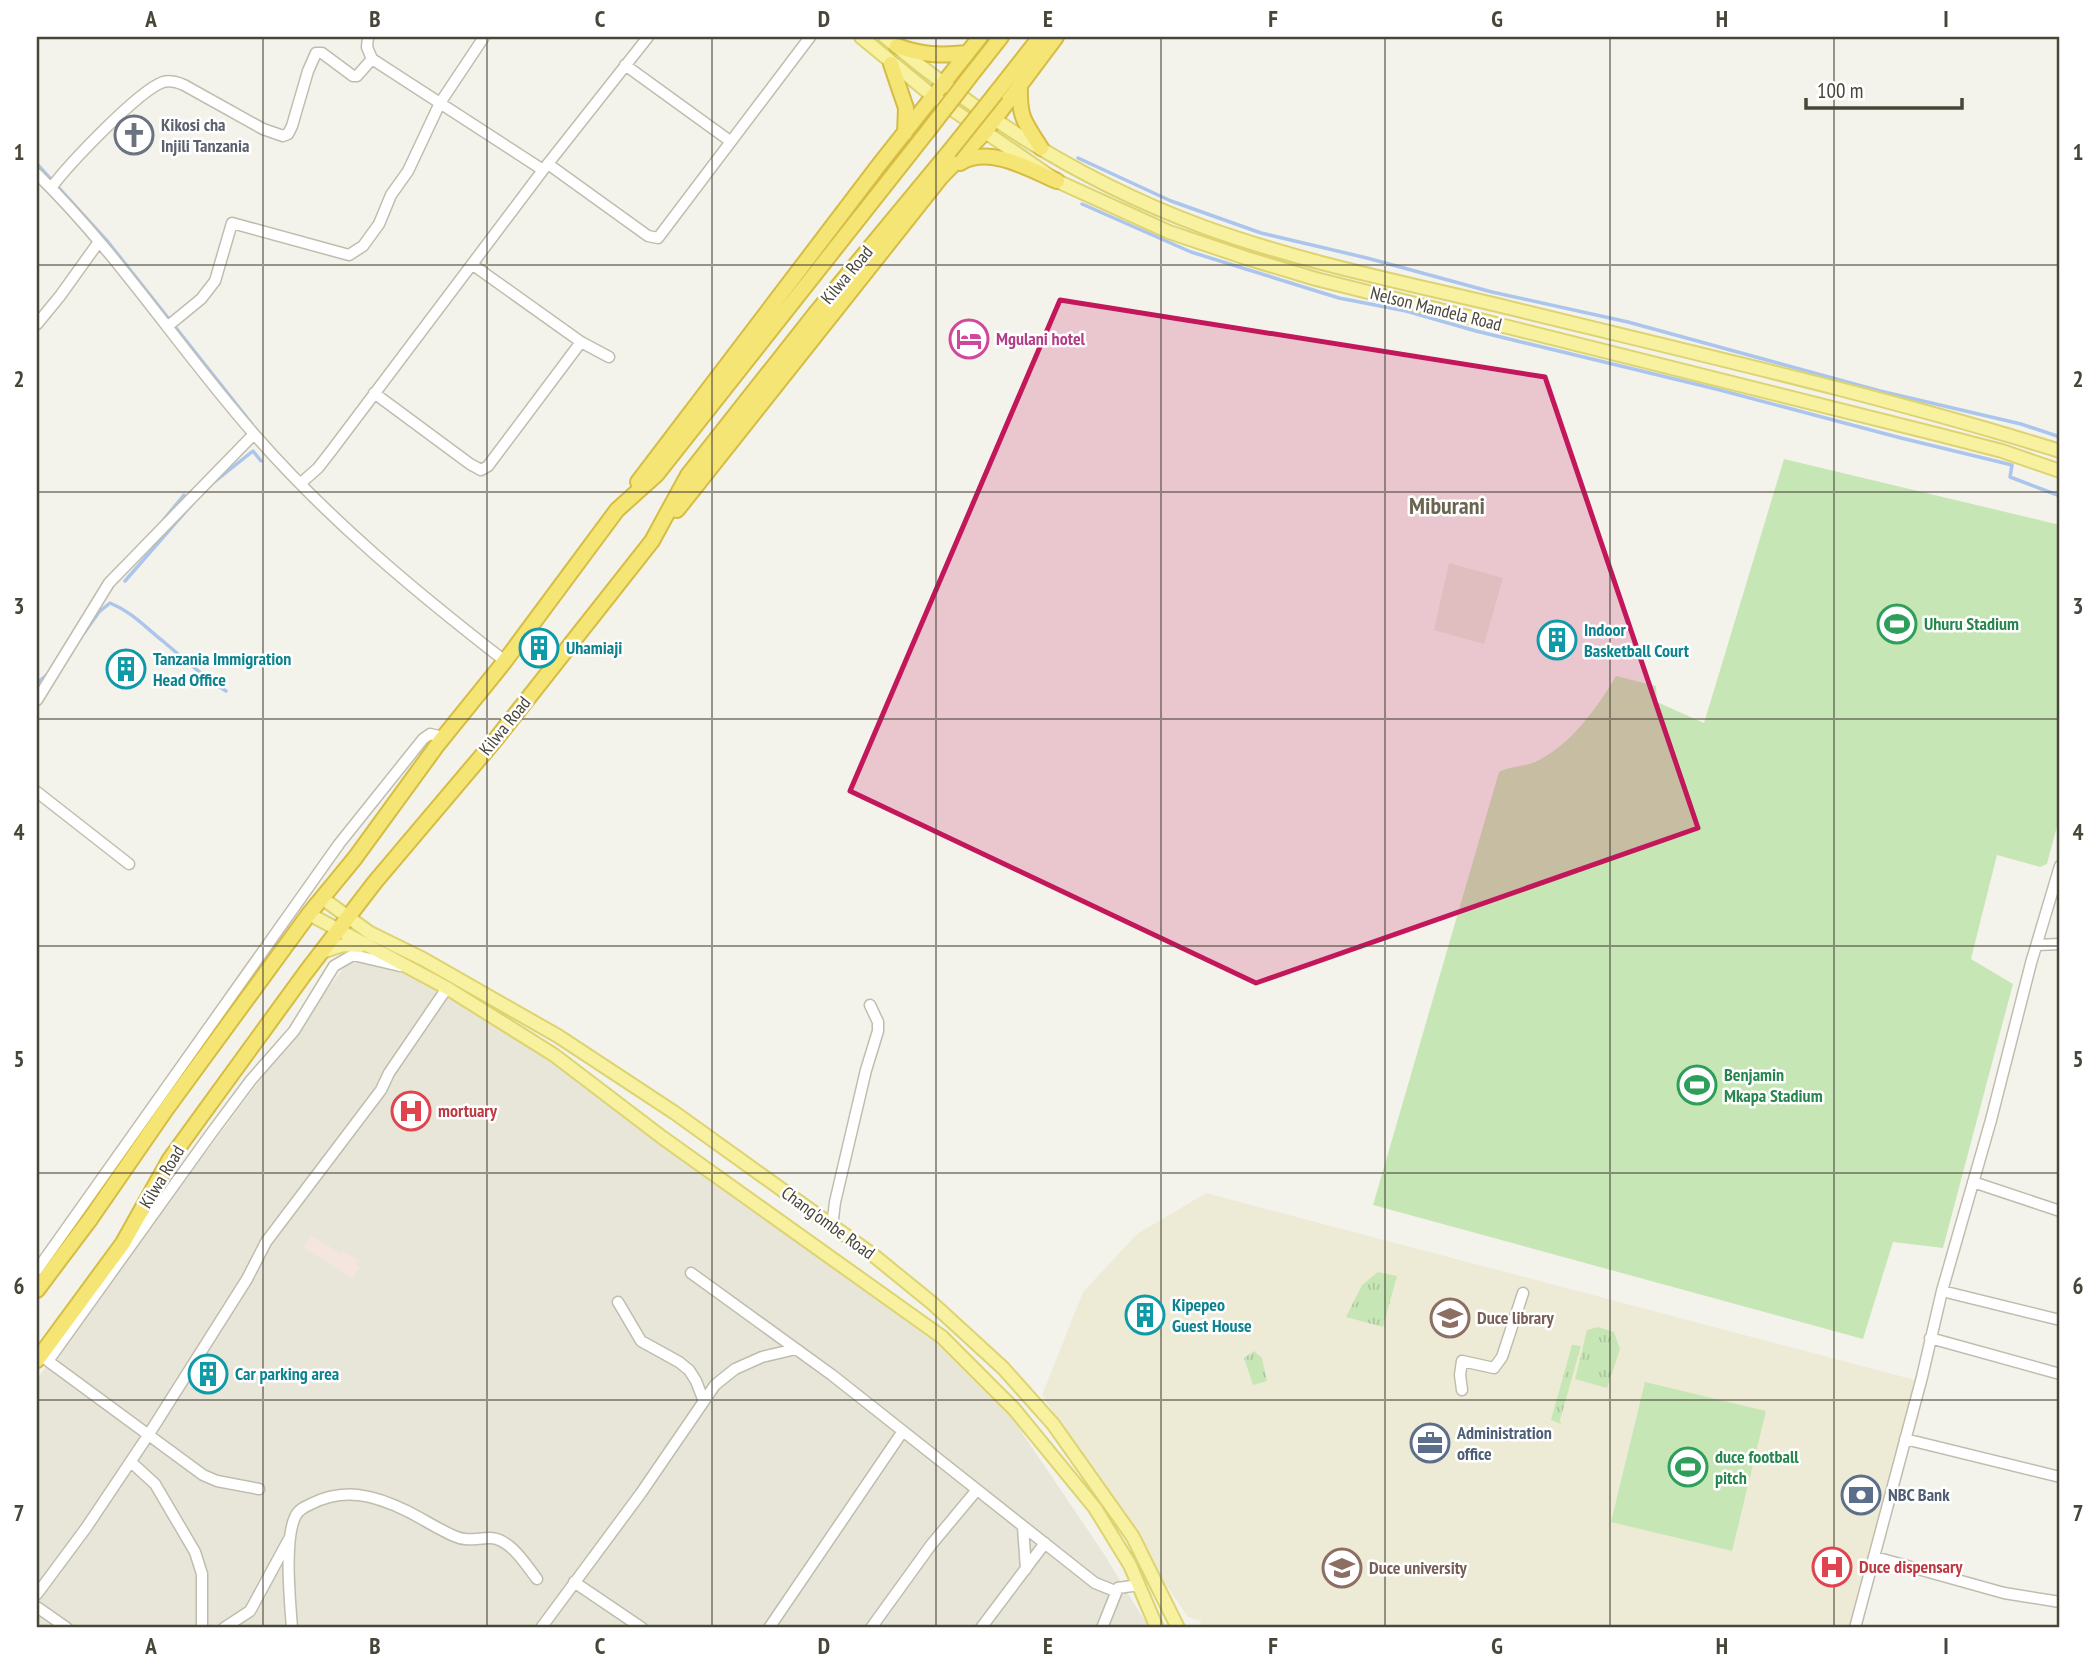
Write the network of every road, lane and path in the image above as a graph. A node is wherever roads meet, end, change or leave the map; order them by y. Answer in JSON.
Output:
{"nodes":[{"id":1,"x":368,"y":37,"type":"edge"},
{"id":2,"x":484,"y":37,"type":"edge"},
{"id":3,"x":648,"y":37,"type":"edge"},
{"id":4,"x":810,"y":37,"type":"edge"},
{"id":5,"x":860,"y":37,"type":"edge"},
{"id":6,"x":980,"y":37,"type":"edge"},
{"id":7,"x":1001,"y":37,"type":"edge"},
{"id":8,"x":1040,"y":37,"type":"edge"},
{"id":9,"x":1056,"y":37,"type":"edge"},
{"id":10,"x":891,"y":42,"type":"edge"},
{"id":11,"x":967,"y":53,"type":"junction"},
{"id":12,"x":372,"y":59,"type":"junction"},
{"id":13,"x":891,"y":64,"type":"junction"},
{"id":14,"x":625,"y":65,"type":"junction"},
{"id":15,"x":944,"y":83,"type":"junction"},
{"id":16,"x":1020,"y":86,"type":"junction"},
{"id":17,"x":934,"y":97,"type":"junction"},
{"id":18,"x":440,"y":103,"type":"junction"},
{"id":19,"x":995,"y":119,"type":"junction"},
{"id":20,"x":985,"y":132,"type":"junction"},
{"id":21,"x":905,"y":135,"type":"junction"},
{"id":22,"x":730,"y":141,"type":"junction"},
{"id":23,"x":1041,"y":148,"type":"junction"},
{"id":24,"x":546,"y":167,"type":"junction"},
{"id":25,"x":947,"y":170,"type":"junction"},
{"id":26,"x":37,"y":174,"type":"edge"},
{"id":27,"x":1057,"y":181,"type":"junction"},
{"id":28,"x":51,"y":188,"type":"junction"},
{"id":29,"x":98,"y":243,"type":"junction"},
{"id":30,"x":473,"y":265,"type":"junction"},
{"id":31,"x":37,"y":324,"type":"edge"},
{"id":32,"x":168,"y":326,"type":"junction"},
{"id":33,"x":581,"y":342,"type":"junction"},
{"id":34,"x":609,"y":357,"type":"dead end"},
{"id":35,"x":374,"y":393,"type":"junction"},
{"id":36,"x":254,"y":435,"type":"junction"},
{"id":37,"x":2060,"y":451,"type":"edge"},
{"id":38,"x":2060,"y":471,"type":"edge"},
{"id":39,"x":302,"y":483,"type":"junction"},
{"id":40,"x":617,"y":510,"type":"junction"},
{"id":41,"x":652,"y":541,"type":"junction"},
{"id":42,"x":505,"y":661,"type":"junction"},
{"id":43,"x":37,"y":700,"type":"edge"},
{"id":44,"x":444,"y":737,"type":"junction"},
{"id":45,"x":37,"y":792,"type":"edge"},
{"id":46,"x":130,"y":864,"type":"dead end"},
{"id":47,"x":2060,"y":866,"type":"edge"},
{"id":48,"x":322,"y":898,"type":"junction"},
{"id":49,"x":363,"y":898,"type":"junction"},
{"id":50,"x":309,"y":914,"type":"junction"},
{"id":51,"x":348,"y":917,"type":"junction"},
{"id":52,"x":338,"y":930,"type":"junction"},
{"id":53,"x":370,"y":933,"type":"junction"},
{"id":54,"x":2060,"y":944,"type":"edge"},
{"id":55,"x":2037,"y":945,"type":"junction"},
{"id":56,"x":370,"y":949,"type":"junction"},
{"id":57,"x":322,"y":952,"type":"junction"},
{"id":58,"x":404,"y":966,"type":"junction"},
{"id":59,"x":447,"y":988,"type":"junction"},
{"id":60,"x":870,"y":1005,"type":"dead end"},
{"id":61,"x":1973,"y":1182,"type":"junction"},
{"id":62,"x":2060,"y":1210,"type":"edge"},
{"id":63,"x":832,"y":1227,"type":"junction"},
{"id":64,"x":37,"y":1270,"type":"edge"},
{"id":65,"x":691,"y":1273,"type":"dead end"},
{"id":66,"x":37,"y":1290,"type":"edge"},
{"id":67,"x":1942,"y":1290,"type":"junction"},
{"id":68,"x":1523,"y":1293,"type":"dead end"},
{"id":69,"x":618,"y":1302,"type":"dead end"},
{"id":70,"x":2060,"y":1320,"type":"edge"},
{"id":71,"x":1930,"y":1338,"type":"junction"},
{"id":72,"x":796,"y":1349,"type":"junction"},
{"id":73,"x":40,"y":1357,"type":"edge"},
{"id":74,"x":2060,"y":1374,"type":"edge"},
{"id":75,"x":1462,"y":1390,"type":"dead end"},
{"id":76,"x":704,"y":1399,"type":"junction"},
{"id":77,"x":903,"y":1431,"type":"junction"},
{"id":78,"x":149,"y":1434,"type":"junction"},
{"id":79,"x":1905,"y":1439,"type":"junction"},
{"id":80,"x":131,"y":1462,"type":"junction"},
{"id":81,"x":2060,"y":1476,"type":"edge"},
{"id":82,"x":259,"y":1489,"type":"dead end"},
{"id":83,"x":976,"y":1491,"type":"junction"},
{"id":84,"x":1023,"y":1527,"type":"junction"},
{"id":85,"x":290,"y":1538,"type":"junction"},
{"id":86,"x":1045,"y":1544,"type":"junction"},
{"id":87,"x":1875,"y":1557,"type":"junction"},
{"id":88,"x":1026,"y":1569,"type":"junction"},
{"id":89,"x":537,"y":1578,"type":"dead end"},
{"id":90,"x":574,"y":1582,"type":"junction"},
{"id":91,"x":1139,"y":1585,"type":"junction"},
{"id":92,"x":1118,"y":1588,"type":"junction"},
{"id":93,"x":37,"y":1594,"type":"edge"},
{"id":94,"x":2060,"y":1602,"type":"edge"},
{"id":95,"x":37,"y":1607,"type":"edge"},
{"id":96,"x":250,"y":1611,"type":"junction"},
{"id":97,"x":67,"y":1628,"type":"edge"},
{"id":98,"x":202,"y":1628,"type":"edge"},
{"id":99,"x":224,"y":1628,"type":"edge"},
{"id":100,"x":241,"y":1628,"type":"edge"},
{"id":101,"x":292,"y":1628,"type":"edge"},
{"id":102,"x":541,"y":1628,"type":"edge"},
{"id":103,"x":642,"y":1628,"type":"edge"},
{"id":104,"x":769,"y":1628,"type":"edge"},
{"id":105,"x":871,"y":1628,"type":"edge"},
{"id":106,"x":981,"y":1628,"type":"edge"},
{"id":107,"x":1102,"y":1628,"type":"edge"},
{"id":108,"x":1157,"y":1628,"type":"edge"},
{"id":109,"x":1178,"y":1628,"type":"edge"},
{"id":110,"x":1855,"y":1628,"type":"edge"}],
"edges":[{"from":1,"to":12,"type":"street"},
{"from":2,"to":18,"type":"street"},
{"from":3,"to":14,"type":"street"},
{"from":4,"to":22,"type":"street"},
{"from":5,"to":13,"type":"main road","name":"Nelson Mandela Road"},
{"from":6,"to":11,"type":"highway"},
{"from":7,"to":40,"type":"highway","name":"Kilwa Road","bridge":true},
{"from":8,"to":41,"type":"highway","name":"Kilwa Road","bridge":true},
{"from":9,"to":16,"type":"highway"},
{"from":10,"to":11,"type":"highway"},
{"from":10,"to":15,"type":"main road","name":"Nelson Mandela Road"},
{"from":11,"to":15,"type":"highway"},
{"from":12,"to":18,"type":"street"},
{"from":12,"to":28,"type":"street"},
{"from":13,"to":17,"type":"main road","name":"Nelson Mandela Road"},
{"from":13,"to":21,"type":"highway"},
{"from":14,"to":22,"type":"street"},
{"from":14,"to":24,"type":"street"},
{"from":15,"to":17,"type":"highway"},
{"from":15,"to":19,"type":"main road","name":"Nelson Mandela Road"},
{"from":16,"to":19,"type":"highway"},
{"from":16,"to":23,"type":"highway"},
{"from":17,"to":20,"type":"main road","name":"Nelson Mandela Road"},
{"from":17,"to":21,"type":"highway"},
{"from":18,"to":24,"type":"street"},
{"from":18,"to":32,"type":"street"},
{"from":19,"to":20,"type":"highway"},
{"from":19,"to":23,"type":"main road","name":"Nelson Mandela Road"},
{"from":20,"to":25,"type":"highway"},
{"from":20,"to":27,"type":"main road","name":"Nelson Mandela Road"},
{"from":21,"to":40,"type":"highway"},
{"from":22,"to":24,"type":"street"},
{"from":23,"to":37,"type":"main road","name":"Nelson Mandela Road"},
{"from":24,"to":30,"type":"street"},
{"from":25,"to":27,"type":"highway"},
{"from":25,"to":41,"type":"highway"},
{"from":26,"to":28,"type":"street"},
{"from":27,"to":38,"type":"main road","name":"Nelson Mandela Road"},
{"from":28,"to":29,"type":"street"},
{"from":29,"to":31,"type":"street"},
{"from":29,"to":32,"type":"street"},
{"from":30,"to":33,"type":"street"},
{"from":30,"to":35,"type":"street"},
{"from":32,"to":36,"type":"street"},
{"from":33,"to":34,"type":"street"},
{"from":33,"to":35,"type":"street"},
{"from":35,"to":39,"type":"street"},
{"from":36,"to":39,"type":"street"},
{"from":36,"to":43,"type":"street"},
{"from":39,"to":42,"type":"street"},
{"from":40,"to":42,"type":"highway","name":"Kilwa Road"},
{"from":41,"to":49,"type":"highway","name":"Kilwa Road"},
{"from":42,"to":44,"type":"highway","name":"Kilwa Road"},
{"from":44,"to":48,"type":"highway","name":"Kilwa Road"},
{"from":44,"to":64,"type":"street"},
{"from":45,"to":46,"type":"street"},
{"from":47,"to":55,"type":"street"},
{"from":48,"to":50,"type":"highway","name":"Kilwa Road"},
{"from":48,"to":51,"type":"main road","name":"Chang'ombe Road"},
{"from":49,"to":51,"type":"highway","name":"Kilwa Road"},
{"from":49,"to":53,"type":"main road"},
{"from":50,"to":52,"type":"main road","name":"Chang'ombe Road"},
{"from":50,"to":66,"type":"highway","name":"Kilwa Road"},
{"from":51,"to":52,"type":"highway","name":"Kilwa Road"},
{"from":51,"to":53,"type":"main road","name":"Chang'ombe Road"},
{"from":52,"to":56,"type":"main road","name":"Chang'ombe Road"},
{"from":52,"to":57,"type":"highway","name":"Kilwa Road"},
{"from":53,"to":63,"type":"main road","name":"Chang'ombe Road"},
{"from":54,"to":55,"type":"street"},
{"from":55,"to":61,"type":"street"},
{"from":56,"to":57,"type":"main road","name":"Chang'ombe Road"},
{"from":56,"to":58,"type":"main road","name":"Chang'ombe Road"},
{"from":57,"to":73,"type":"highway","name":"Kilwa Road"},
{"from":58,"to":59,"type":"main road","name":"Chang'ombe Road"},
{"from":58,"to":73,"type":"street"},
{"from":59,"to":78,"type":"street"},
{"from":59,"to":91,"type":"main road","name":"Chang'ombe Road"},
{"from":60,"to":63,"type":"street"},
{"from":61,"to":62,"type":"street"},
{"from":61,"to":67,"type":"street"},
{"from":63,"to":109,"type":"main road","name":"Chang'ombe Road"},
{"from":65,"to":72,"type":"street"},
{"from":67,"to":70,"type":"street"},
{"from":67,"to":71,"type":"street"},
{"from":68,"to":75,"type":"street"},
{"from":69,"to":76,"type":"street"},
{"from":71,"to":74,"type":"street"},
{"from":71,"to":79,"type":"street"},
{"from":72,"to":76,"type":"street"},
{"from":72,"to":77,"type":"street"},
{"from":73,"to":78,"type":"street"},
{"from":76,"to":90,"type":"street"},
{"from":77,"to":83,"type":"street"},
{"from":77,"to":104,"type":"street"},
{"from":78,"to":80,"type":"street"},
{"from":78,"to":82,"type":"street"},
{"from":79,"to":81,"type":"street"},
{"from":79,"to":87,"type":"street"},
{"from":80,"to":93,"type":"street"},
{"from":80,"to":98,"type":"street"},
{"from":83,"to":84,"type":"street"},
{"from":83,"to":105,"type":"street"},
{"from":84,"to":86,"type":"street"},
{"from":84,"to":88,"type":"street"},
{"from":85,"to":89,"type":"street"},
{"from":85,"to":96,"type":"street"},
{"from":85,"to":101,"type":"street"},
{"from":86,"to":88,"type":"street"},
{"from":86,"to":92,"type":"street"},
{"from":87,"to":94,"type":"street"},
{"from":87,"to":110,"type":"street"},
{"from":88,"to":106,"type":"street"},
{"from":90,"to":102,"type":"street"},
{"from":90,"to":103,"type":"street"},
{"from":91,"to":92,"type":"street"},
{"from":91,"to":108,"type":"main road","name":"Chang'ombe Road"},
{"from":92,"to":107,"type":"street"},
{"from":95,"to":97,"type":"street"},
{"from":96,"to":99,"type":"street"},
{"from":96,"to":100,"type":"street"}]}
